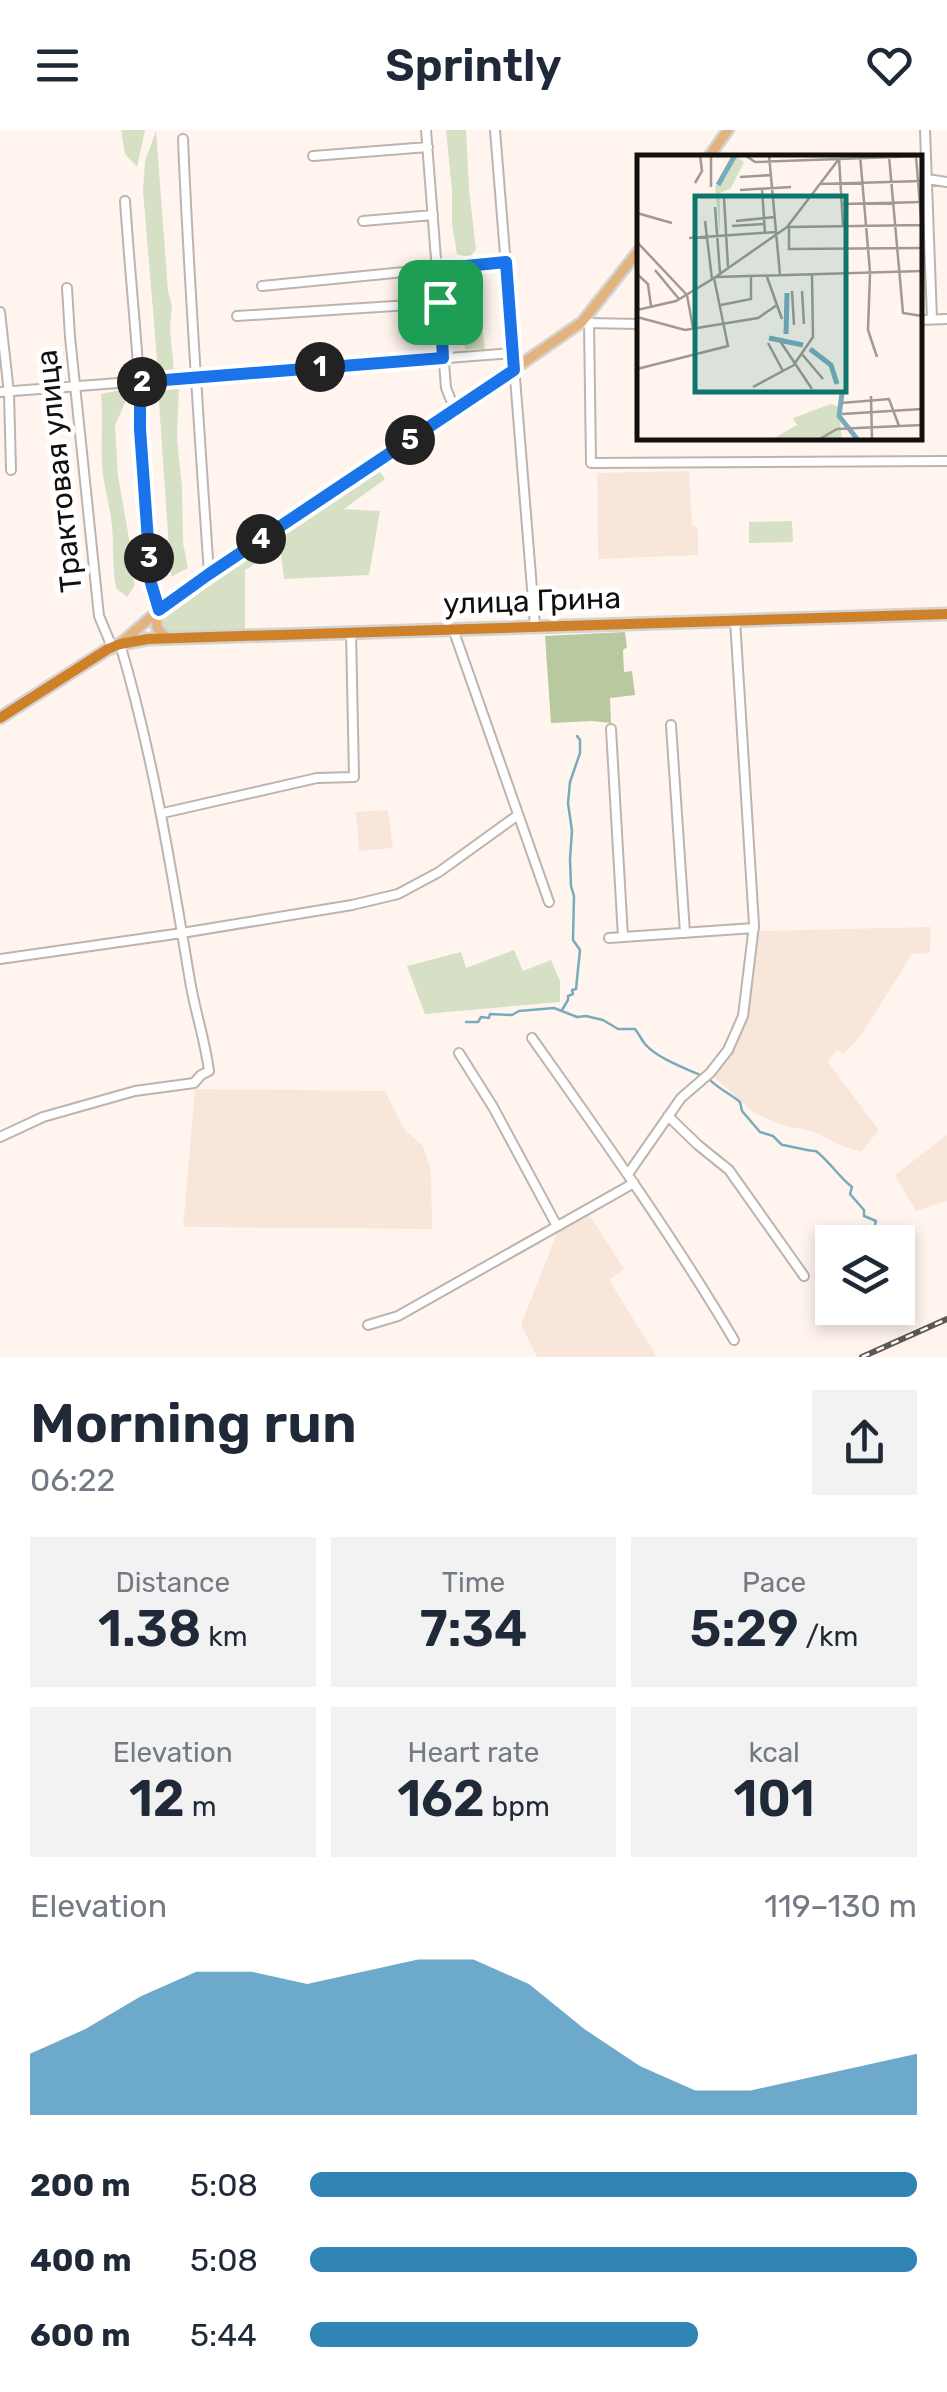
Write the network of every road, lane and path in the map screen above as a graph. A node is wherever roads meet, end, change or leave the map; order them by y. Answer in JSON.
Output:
{"nodes":[{"id":1,"x":426,"y":130,"type":"edge"},
{"id":2,"x":494,"y":130,"type":"edge"},
{"id":3,"x":728,"y":130,"type":"edge"},
{"id":4,"x":925,"y":130,"type":"edge"},
{"id":5,"x":184,"y":140,"type":"dead end"},
{"id":6,"x":428,"y":147,"type":"junction"},
{"id":7,"x":710,"y":155,"type":"edge"},
{"id":8,"x":313,"y":156,"type":"dead end"},
{"id":9,"x":928,"y":180,"type":"junction"},
{"id":10,"x":947,"y":182,"type":"edge"},
{"id":11,"x":125,"y":201,"type":"dead end"},
{"id":12,"x":433,"y":215,"type":"junction"},
{"id":13,"x":362,"y":221,"type":"dead end"},
{"id":14,"x":637,"y":253,"type":"edge"},
{"id":15,"x":506,"y":262,"type":"junction"},
{"id":16,"x":436,"y":269,"type":"junction"},
{"id":17,"x":262,"y":286,"type":"dead end"},
{"id":18,"x":67,"y":288,"type":"dead end"},
{"id":19,"x":440,"y":302,"type":"junction"},
{"id":20,"x":0,"y":312,"type":"edge"},
{"id":21,"x":237,"y":316,"type":"dead end"},
{"id":22,"x":932,"y":319,"type":"junction"},
{"id":23,"x":947,"y":319,"type":"edge"},
{"id":24,"x":922,"y":320,"type":"edge"},
{"id":25,"x":585,"y":323,"type":"junction"},
{"id":26,"x":637,"y":324,"type":"edge"},
{"id":27,"x":513,"y":353,"type":"junction"},
{"id":28,"x":443,"y":358,"type":"junction"},
{"id":29,"x":514,"y":370,"type":"junction"},
{"id":30,"x":197,"y":377,"type":"junction"},
{"id":31,"x":140,"y":382,"type":"junction"},
{"id":32,"x":76,"y":388,"type":"junction"},
{"id":33,"x":4,"y":393,"type":"edge"},
{"id":34,"x":455,"y":410,"type":"junction"},
{"id":35,"x":947,"y":460,"type":"edge"},
{"id":36,"x":12,"y":470,"type":"dead end"},
{"id":37,"x":209,"y":574,"type":"junction"},
{"id":38,"x":158,"y":612,"type":"junction"},
{"id":39,"x":947,"y":614,"type":"edge"},
{"id":40,"x":734,"y":620,"type":"junction"},
{"id":41,"x":534,"y":626,"type":"junction"},
{"id":42,"x":453,"y":628,"type":"junction"},
{"id":43,"x":351,"y":632,"type":"junction"},
{"id":44,"x":166,"y":638,"type":"junction"},
{"id":45,"x":116,"y":646,"type":"junction"},
{"id":46,"x":0,"y":718,"type":"edge"},
{"id":47,"x":670,"y":725,"type":"dead end"},
{"id":48,"x":612,"y":728,"type":"dead end"},
{"id":49,"x":162,"y":813,"type":"junction"},
{"id":50,"x":518,"y":815,"type":"junction"},
{"id":51,"x":548,"y":902,"type":"dead end"},
{"id":52,"x":754,"y":928,"type":"junction"},
{"id":53,"x":182,"y":933,"type":"junction"},
{"id":54,"x":684,"y":933,"type":"junction"},
{"id":55,"x":608,"y":938,"type":"dead end"},
{"id":56,"x":624,"y":938,"type":"junction"},
{"id":57,"x":0,"y":959,"type":"edge"},
{"id":58,"x":532,"y":1038,"type":"dead end"},
{"id":59,"x":459,"y":1053,"type":"dead end"},
{"id":60,"x":668,"y":1116,"type":"junction"},
{"id":61,"x":4,"y":1135,"type":"edge"},
{"id":62,"x":631,"y":1179,"type":"junction"},
{"id":63,"x":556,"y":1226,"type":"junction"},
{"id":64,"x":804,"y":1276,"type":"dead end"},
{"id":65,"x":368,"y":1324,"type":"dead end"},
{"id":66,"x":734,"y":1340,"type":"dead end"}],
"edges":[{"from":1,"to":6,"type":"street"},
{"from":2,"to":15,"type":"street"},
{"from":3,"to":7,"type":"main road"},
{"from":4,"to":9,"type":"street"},
{"from":5,"to":30,"type":"street"},
{"from":6,"to":8,"type":"street"},
{"from":6,"to":12,"type":"street"},
{"from":9,"to":10,"type":"street"},
{"from":9,"to":22,"type":"street"},
{"from":11,"to":31,"type":"street"},
{"from":12,"to":13,"type":"street"},
{"from":12,"to":16,"type":"street"},
{"from":14,"to":25,"type":"main road"},
{"from":15,"to":16,"type":"street"},
{"from":15,"to":27,"type":"street"},
{"from":16,"to":17,"type":"street"},
{"from":16,"to":19,"type":"street"},
{"from":18,"to":32,"type":"street","name":"Трактовая улица"},
{"from":19,"to":21,"type":"street"},
{"from":19,"to":28,"type":"street"},
{"from":20,"to":33,"type":"street"},
{"from":22,"to":23,"type":"street"},
{"from":22,"to":24,"type":"street"},
{"from":25,"to":26,"type":"street"},
{"from":25,"to":29,"type":"main road"},
{"from":25,"to":35,"type":"street"},
{"from":27,"to":28,"type":"street"},
{"from":27,"to":29,"type":"street"},
{"from":28,"to":30,"type":"street"},
{"from":28,"to":34,"type":"street"},
{"from":29,"to":34,"type":"main road"},
{"from":29,"to":41,"type":"street"},
{"from":30,"to":31,"type":"street"},
{"from":30,"to":37,"type":"street"},
{"from":31,"to":32,"type":"street"},
{"from":31,"to":38,"type":"street"},
{"from":32,"to":33,"type":"street"},
{"from":32,"to":45,"type":"street","name":"Трактовая улица"},
{"from":33,"to":36,"type":"street"},
{"from":34,"to":37,"type":"main road"},
{"from":37,"to":38,"type":"main road"},
{"from":38,"to":44,"type":"main road"},
{"from":38,"to":45,"type":"main road"},
{"from":39,"to":40,"type":"highway","name":"улица Грина"},
{"from":40,"to":41,"type":"highway","name":"улица Грина"},
{"from":40,"to":52,"type":"street"},
{"from":41,"to":42,"type":"highway","name":"улица Грина"},
{"from":42,"to":43,"type":"highway","name":"улица Грина"},
{"from":42,"to":50,"type":"street"},
{"from":43,"to":44,"type":"highway","name":"улица Грина"},
{"from":43,"to":49,"type":"street"},
{"from":44,"to":45,"type":"highway","name":"улица Грина"},
{"from":45,"to":46,"type":"highway"},
{"from":45,"to":49,"type":"street","name":"Трактовая улица"},
{"from":47,"to":54,"type":"street"},
{"from":48,"to":56,"type":"street"},
{"from":49,"to":53,"type":"street","name":"Трактовая улица"},
{"from":50,"to":51,"type":"street"},
{"from":50,"to":53,"type":"street"},
{"from":52,"to":54,"type":"street"},
{"from":52,"to":60,"type":"street"},
{"from":53,"to":57,"type":"street"},
{"from":53,"to":61,"type":"street","name":"Трактовая улица"},
{"from":54,"to":56,"type":"street"},
{"from":55,"to":56,"type":"street"},
{"from":58,"to":62,"type":"street"},
{"from":59,"to":63,"type":"street"},
{"from":60,"to":62,"type":"street"},
{"from":60,"to":64,"type":"street"},
{"from":62,"to":63,"type":"street"},
{"from":62,"to":66,"type":"street"},
{"from":63,"to":65,"type":"street"}]}
